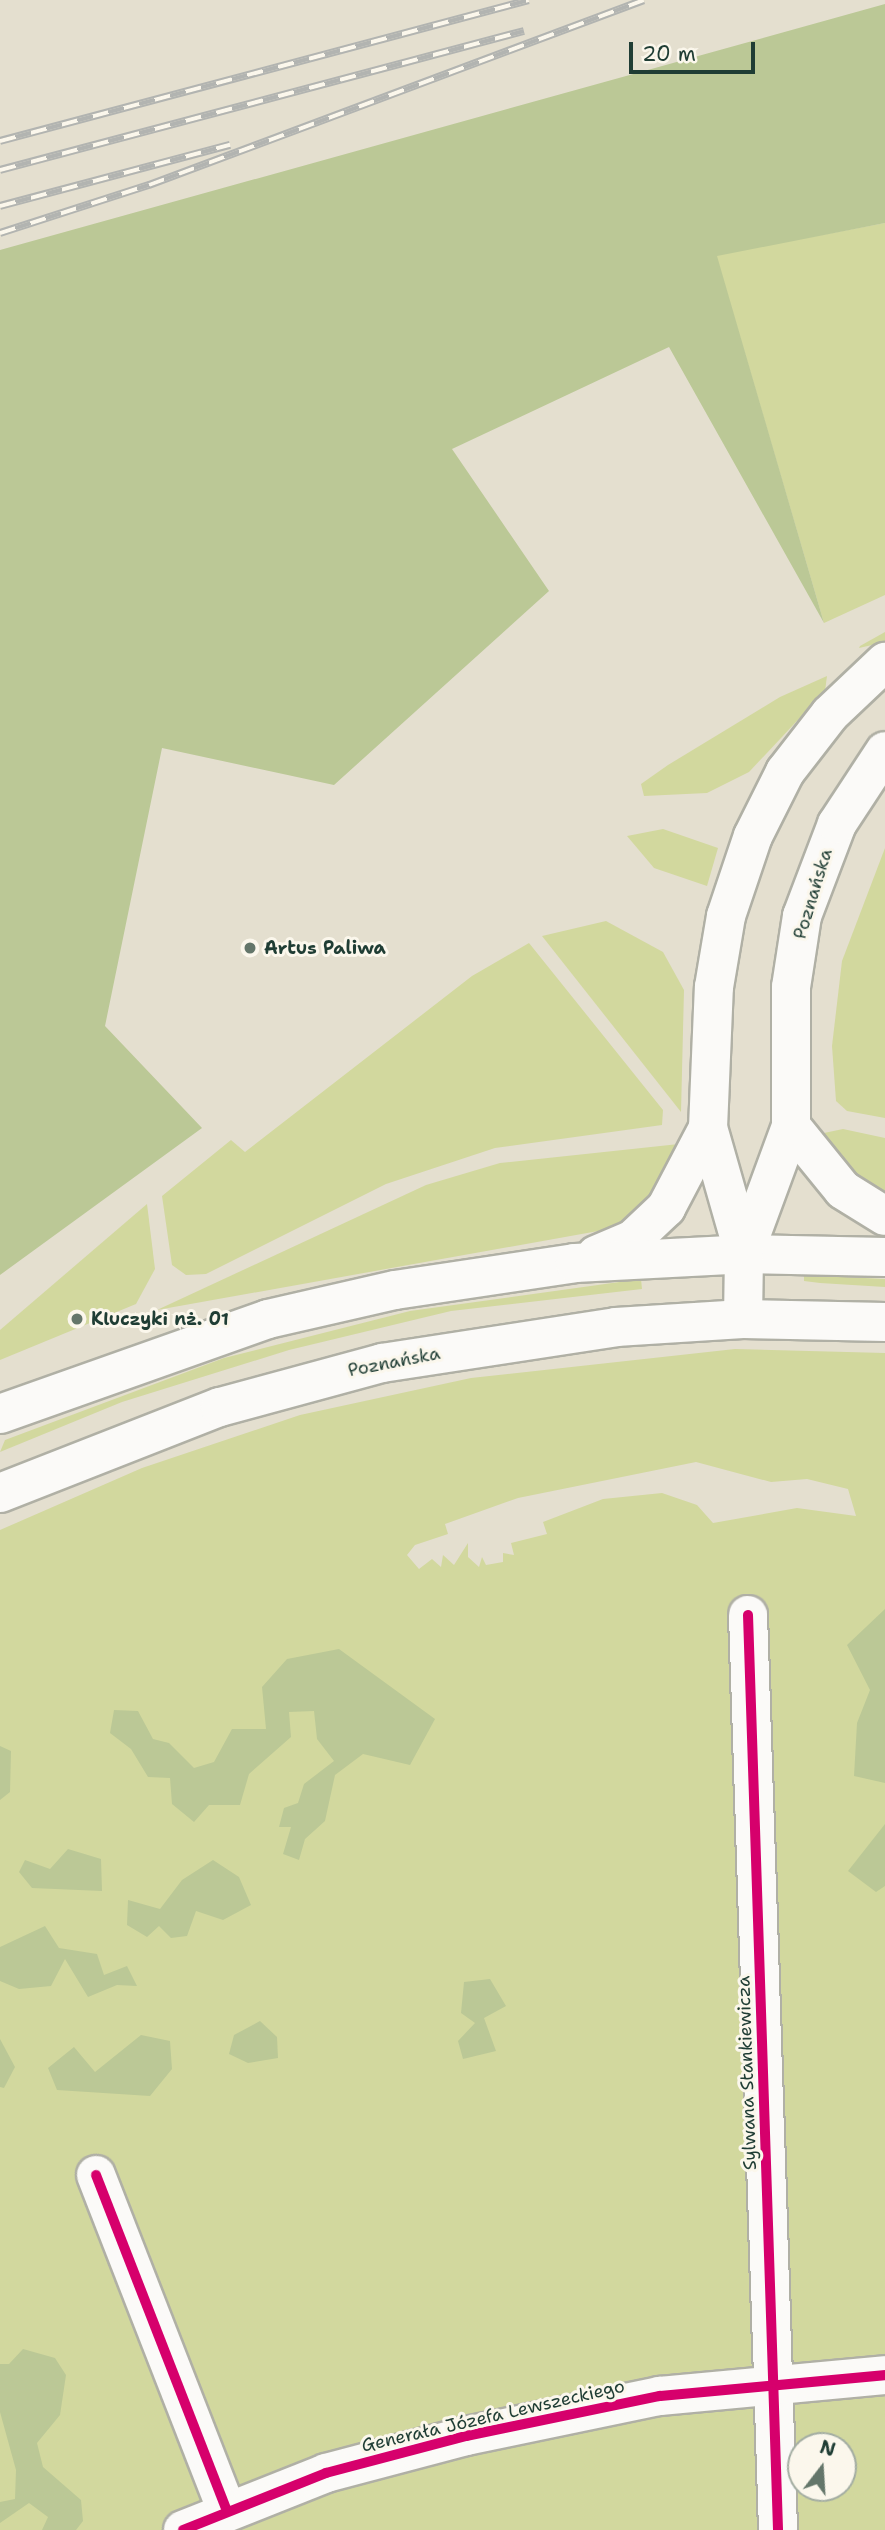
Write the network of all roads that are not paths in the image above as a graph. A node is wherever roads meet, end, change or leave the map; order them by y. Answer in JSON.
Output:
{"nodes":[{"id":1,"x":885,"y":662,"type":"edge"},
{"id":2,"x":885,"y":751,"type":"edge"},
{"id":3,"x":870,"y":783,"type":"edge"},
{"id":4,"x":791,"y":1126,"type":"junction"},
{"id":5,"x":708,"y":1128,"type":"junction"},
{"id":6,"x":885,"y":1216,"type":"edge"},
{"id":7,"x":744,"y":1254,"type":"junction"},
{"id":8,"x":885,"y":1257,"type":"edge"},
{"id":9,"x":575,"y":1264,"type":"junction"},
{"id":10,"x":743,"y":1319,"type":"junction"},
{"id":11,"x":885,"y":1322,"type":"edge"},
{"id":12,"x":0,"y":1414,"type":"edge"},
{"id":13,"x":0,"y":1493,"type":"edge"},
{"id":14,"x":748,"y":1615,"type":"dead end"},
{"id":15,"x":96,"y":2175,"type":"dead end"},
{"id":16,"x":885,"y":2375,"type":"edge"},
{"id":17,"x":773,"y":2381,"type":"junction"},
{"id":18,"x":226,"y":2509,"type":"junction"},
{"id":19,"x":183,"y":2530,"type":"edge"},
{"id":20,"x":778,"y":2530,"type":"edge"}],
"edges":[{"from":1,"to":5,"type":"main road","name":"Poznańska"},
{"from":2,"to":3,"type":"main road","name":"Poznańska"},
{"from":3,"to":4,"type":"main road","name":"Poznańska"},
{"from":4,"to":6,"type":"main road"},
{"from":4,"to":7,"type":"main road","name":"Poznańska"},
{"from":5,"to":7,"type":"main road","name":"Poznańska"},
{"from":5,"to":9,"type":"main road","name":"Poznańska"},
{"from":7,"to":8,"type":"main road"},
{"from":7,"to":9,"type":"main road","name":"Poznańska"},
{"from":7,"to":10,"type":"main road","name":"Poznańska"},
{"from":9,"to":12,"type":"main road","name":"Poznańska"},
{"from":10,"to":11,"type":"main road"},
{"from":10,"to":13,"type":"main road","name":"Poznańska"},
{"from":14,"to":17,"type":"main road","name":"Sylwana Stankiewicza"},
{"from":15,"to":18,"type":"main road"},
{"from":16,"to":17,"type":"main road","name":"Generała Józefa Lewszeckiego"},
{"from":17,"to":18,"type":"main road","name":"Generała Józefa Lewszeckiego"},
{"from":17,"to":20,"type":"main road","name":"Sylwana Stankiewicza"},
{"from":18,"to":19,"type":"main road","name":"Generała Józefa Lewszeckiego"}]}
